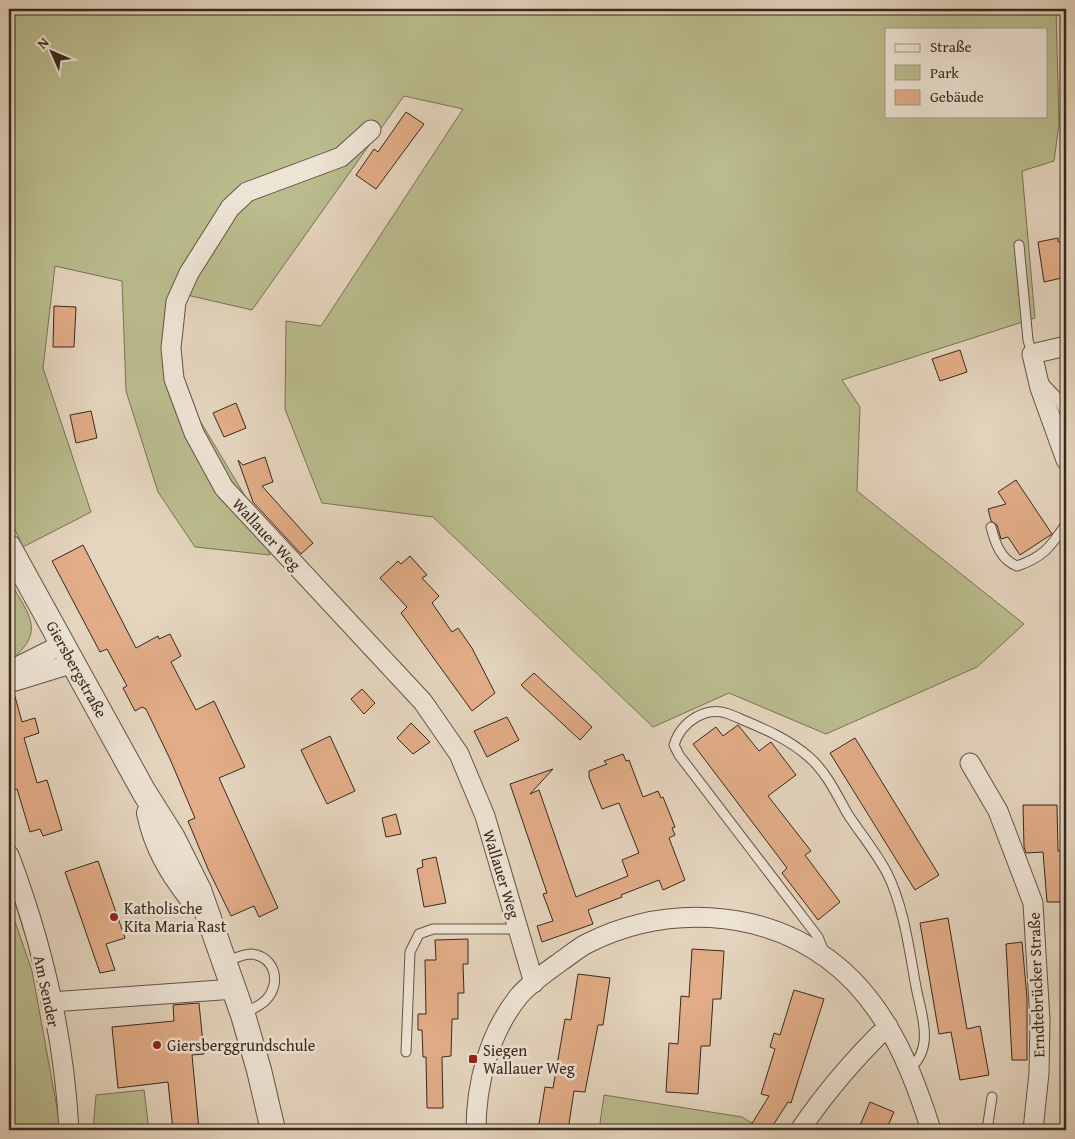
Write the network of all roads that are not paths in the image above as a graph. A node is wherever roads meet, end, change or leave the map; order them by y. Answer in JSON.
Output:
{"nodes":[{"id":1,"x":371,"y":130,"type":"dead end"},
{"id":2,"x":1020,"y":245,"type":"dead end"},
{"id":3,"x":1066,"y":346,"type":"edge"},
{"id":4,"x":1032,"y":354,"type":"junction"},
{"id":5,"x":1036,"y":375,"type":"junction"},
{"id":6,"x":1066,"y":415,"type":"edge"},
{"id":7,"x":1066,"y":460,"type":"edge"},
{"id":8,"x":1066,"y":524,"type":"edge"},
{"id":9,"x":991,"y":527,"type":"dead end"},
{"id":10,"x":9,"y":547,"type":"edge"},
{"id":11,"x":69,"y":654,"type":"junction"},
{"id":12,"x":9,"y":671,"type":"edge"},
{"id":13,"x":9,"y":683,"type":"edge"},
{"id":14,"x":970,"y":763,"type":"dead end"},
{"id":15,"x":9,"y":855,"type":"edge"},
{"id":16,"x":518,"y":929,"type":"junction"},
{"id":17,"x":826,"y":958,"type":"junction"},
{"id":18,"x":225,"y":962,"type":"junction"},
{"id":19,"x":540,"y":978,"type":"junction"},
{"id":20,"x":235,"y":989,"type":"junction"},
{"id":21,"x":51,"y":1002,"type":"junction"},
{"id":22,"x":243,"y":1014,"type":"junction"},
{"id":23,"x":888,"y":1026,"type":"junction"},
{"id":24,"x":406,"y":1052,"type":"dead end"},
{"id":25,"x":910,"y":1068,"type":"junction"},
{"id":26,"x":992,"y":1097,"type":"dead end"},
{"id":27,"x":69,"y":1130,"type":"edge"},
{"id":28,"x":273,"y":1130,"type":"edge"},
{"id":29,"x":476,"y":1130,"type":"edge"},
{"id":30,"x":800,"y":1130,"type":"edge"},
{"id":31,"x":931,"y":1130,"type":"edge"},
{"id":32,"x":987,"y":1130,"type":"edge"},
{"id":33,"x":1033,"y":1130,"type":"edge"}],
"edges":[{"from":1,"to":16,"type":"street","name":"Wallauer Weg"},
{"from":2,"to":4,"type":"lane"},
{"from":3,"to":4,"type":"street"},
{"from":4,"to":5,"type":"street"},
{"from":5,"to":6,"type":"lane"},
{"from":5,"to":7,"type":"street"},
{"from":8,"to":9,"type":"lane"},
{"from":10,"to":11,"type":"street","name":"Giersbergstraße"},
{"from":11,"to":12,"type":"street"},
{"from":11,"to":13,"type":"street"},
{"from":11,"to":18,"type":"street","name":"Giersbergstraße"},
{"from":14,"to":33,"type":"street","name":"Erndtebrücker Straße"},
{"from":15,"to":21,"type":"street","name":"Am Sender"},
{"from":16,"to":19,"type":"street","name":"Wallauer Weg"},
{"from":16,"to":24,"type":"lane"},
{"from":17,"to":19,"type":"street"},
{"from":17,"to":23,"type":"street"},
{"from":17,"to":25,"type":"lane"},
{"from":18,"to":20,"type":"street","name":"Giersbergstraße"},
{"from":18,"to":22,"type":"lane"},
{"from":19,"to":29,"type":"street"},
{"from":20,"to":21,"type":"street"},
{"from":20,"to":22,"type":"street","name":"Giersbergstraße"},
{"from":21,"to":27,"type":"street","name":"Am Sender"},
{"from":22,"to":28,"type":"street","name":"Giersbergstraße"},
{"from":23,"to":25,"type":"street"},
{"from":23,"to":30,"type":"street"},
{"from":25,"to":31,"type":"street"},
{"from":26,"to":32,"type":"lane"}]}
